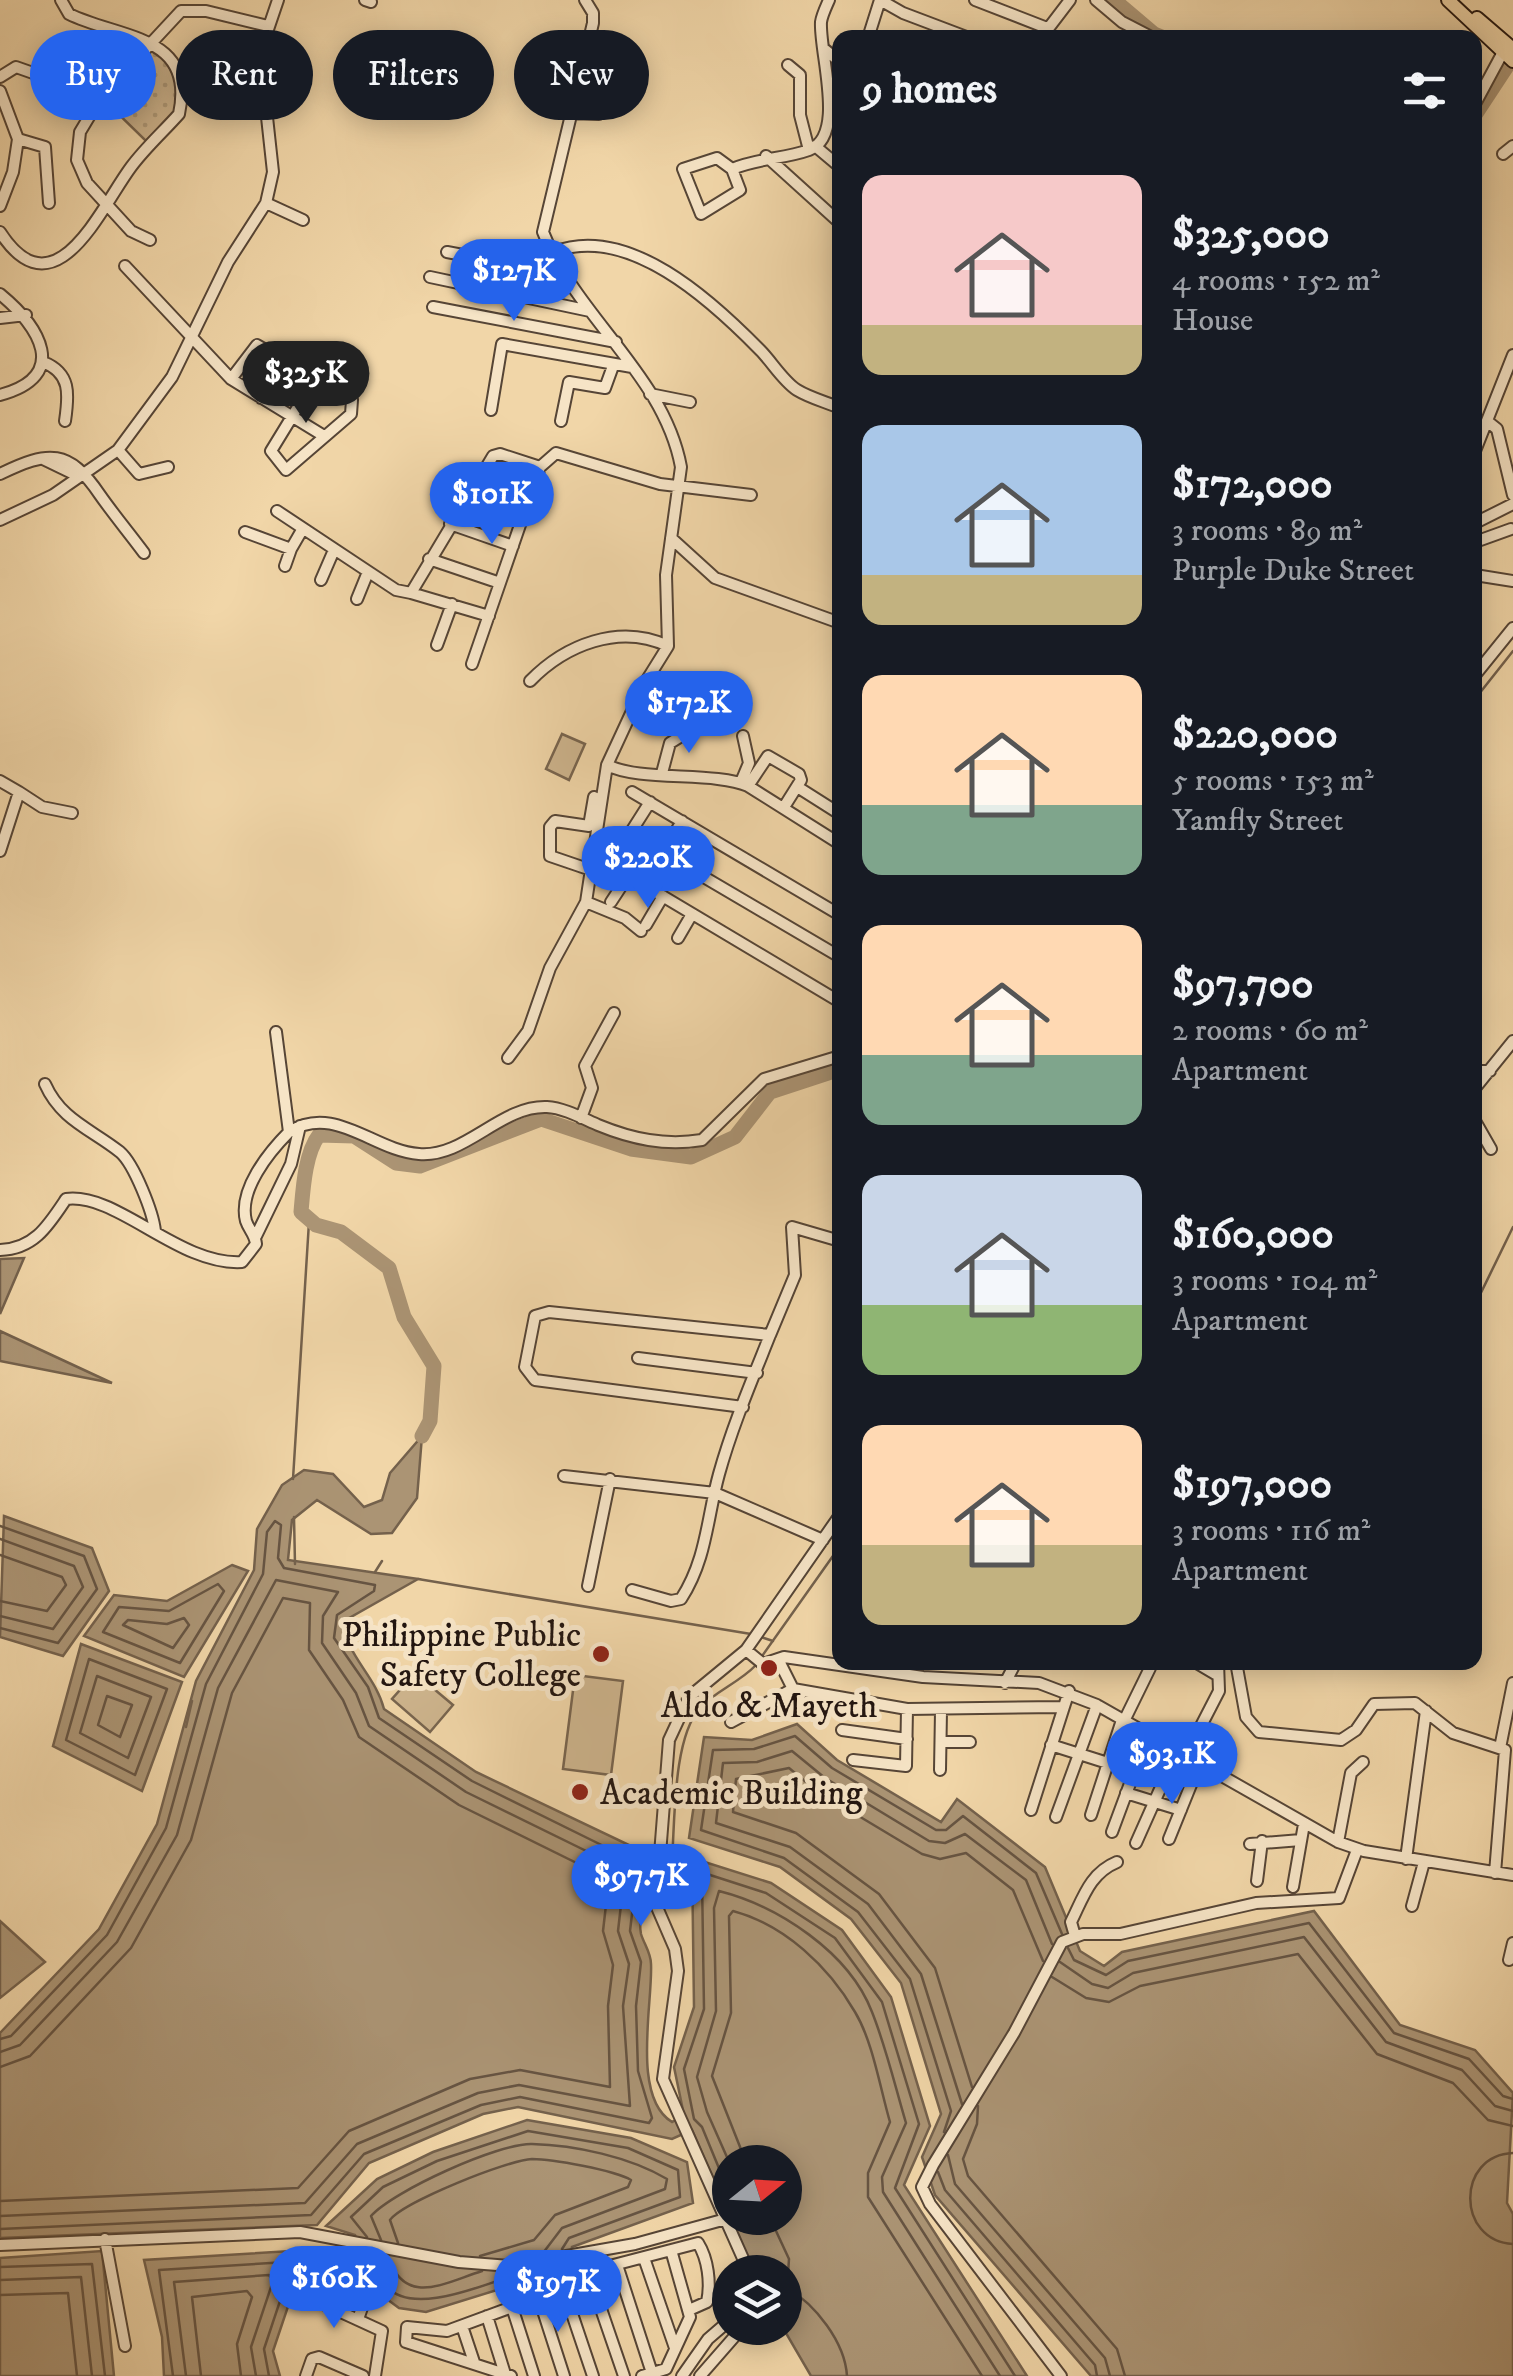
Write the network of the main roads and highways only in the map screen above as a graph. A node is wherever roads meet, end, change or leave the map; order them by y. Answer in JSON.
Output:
{"nodes":[{"id":1,"x":1448,"y":0,"type":"edge"},
{"id":2,"x":1458,"y":0,"type":"edge"},
{"id":3,"x":1509,"y":52,"type":"edge"}],
"edges":[{"from":1,"to":3,"type":"main road"},
{"from":2,"to":3,"type":"main road"}]}
